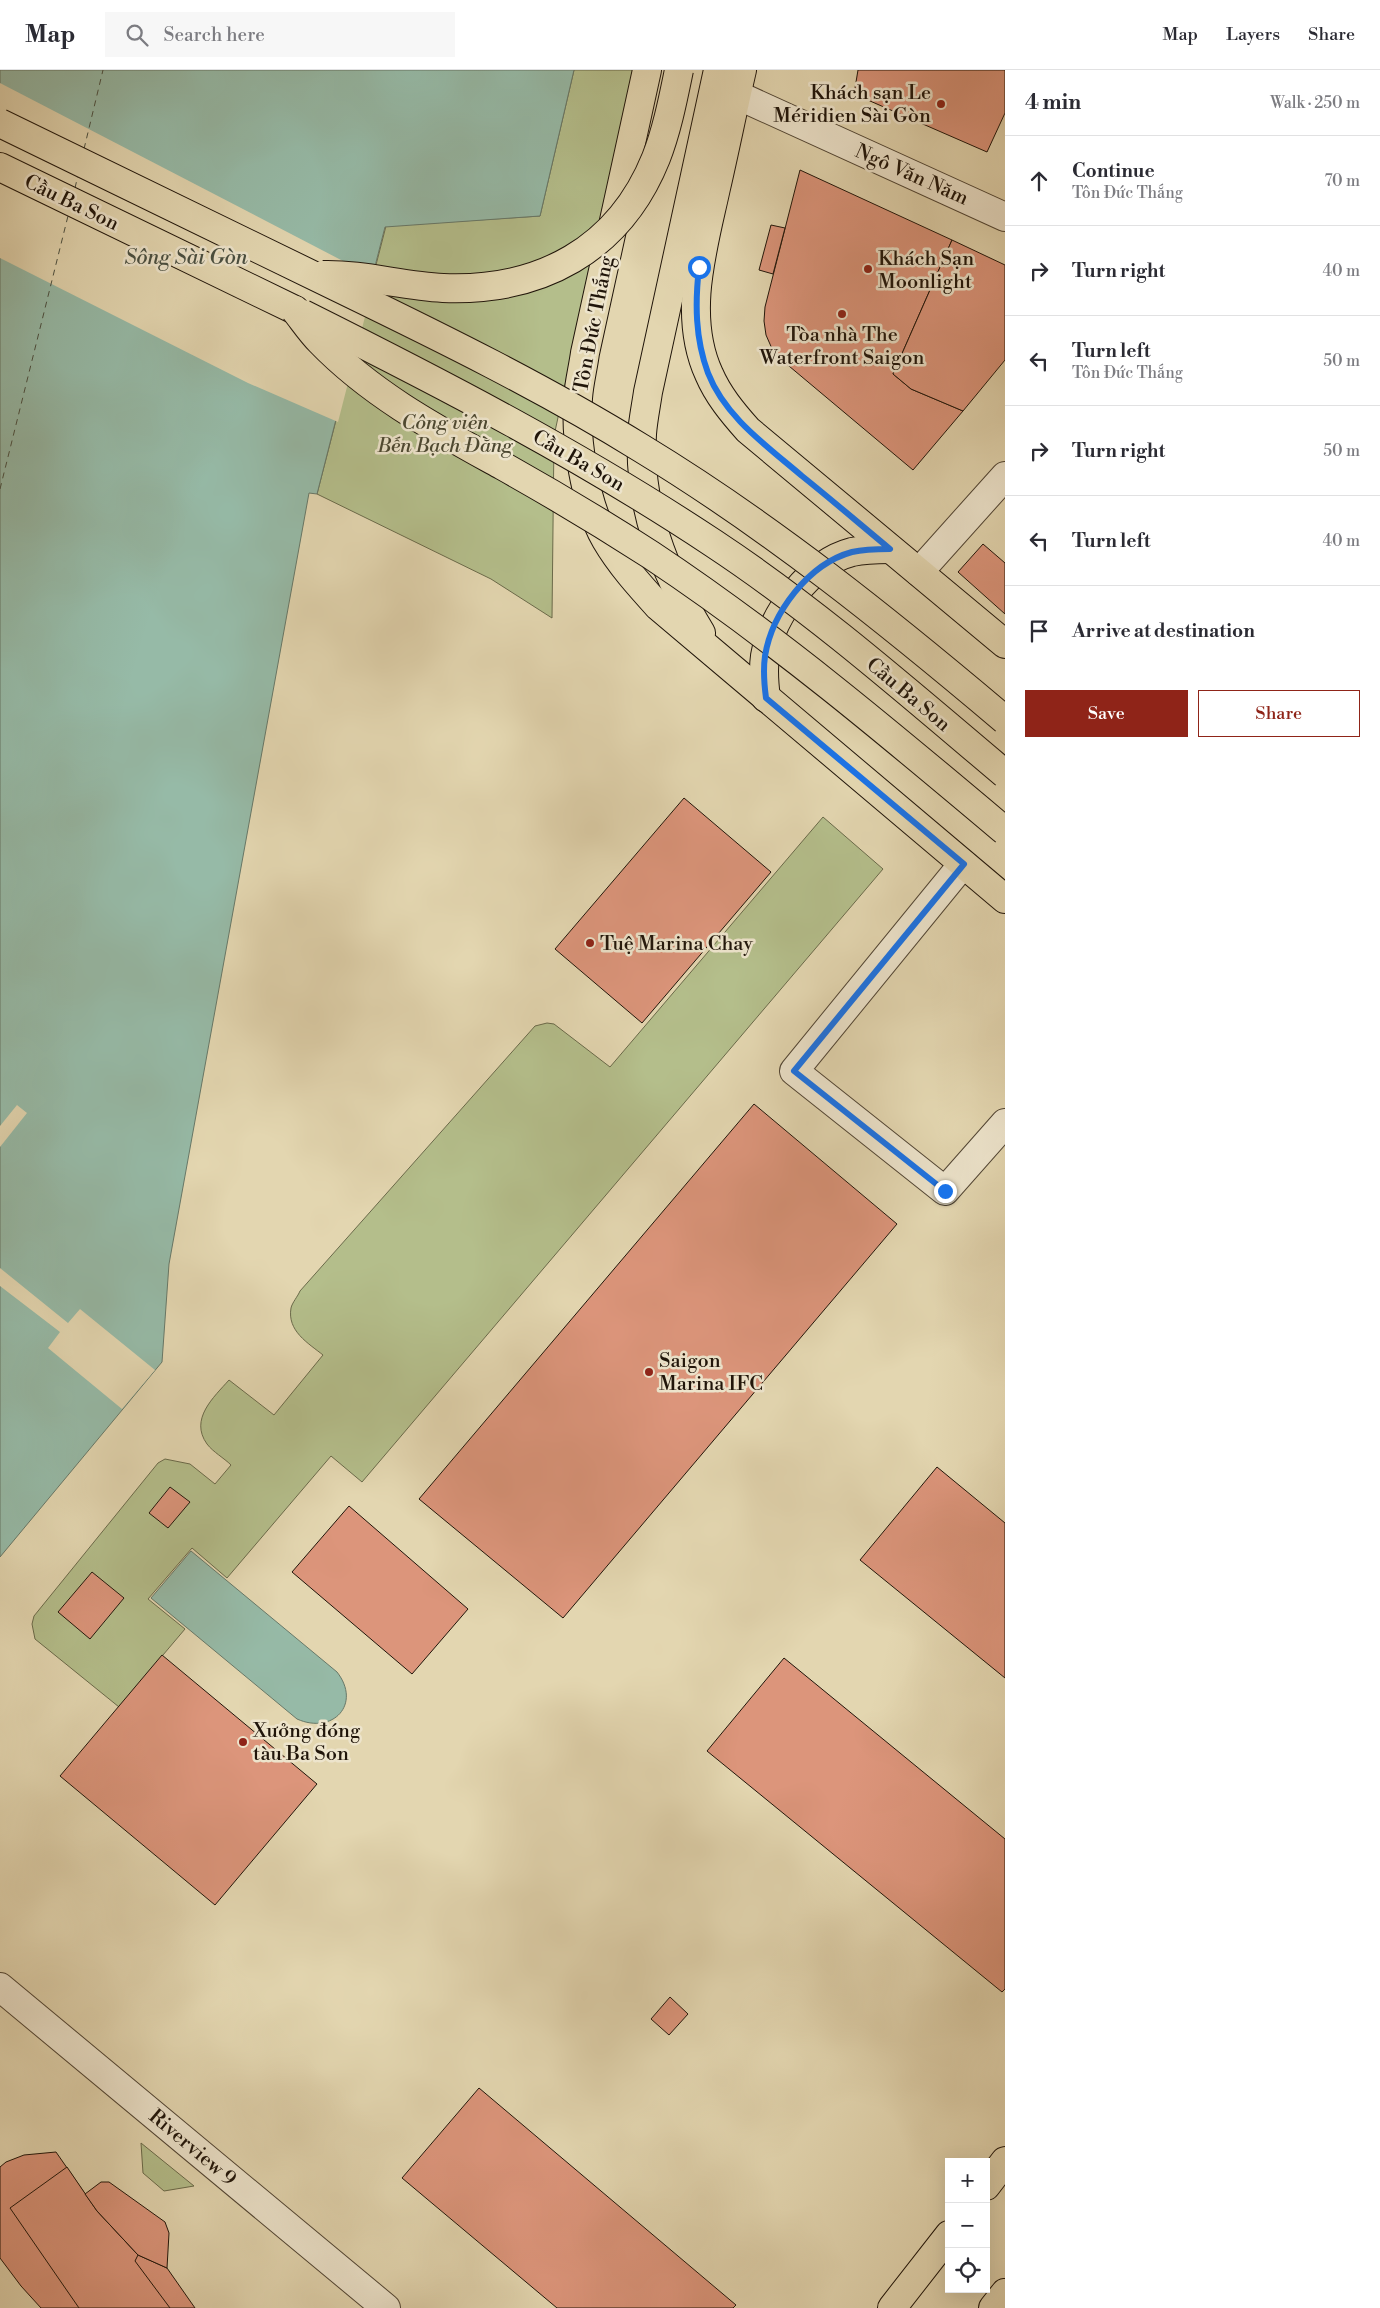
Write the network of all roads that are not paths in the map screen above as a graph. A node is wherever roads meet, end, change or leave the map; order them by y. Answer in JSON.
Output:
{"nodes":[{"id":1,"x":646,"y":70,"type":"edge"},
{"id":2,"x":679,"y":70,"type":"edge"},
{"id":3,"x":718,"y":70,"type":"edge"},
{"id":4,"x":739,"y":82,"type":"edge"},
{"id":5,"x":0,"y":123,"type":"edge"},
{"id":6,"x":0,"y":167,"type":"edge"},
{"id":7,"x":1005,"y":217,"type":"edge"},
{"id":8,"x":313,"y":275,"type":"junction"},
{"id":9,"x":295,"y":310,"type":"junction"},
{"id":10,"x":1005,"y":476,"type":"edge"},
{"id":11,"x":890,"y":549,"type":"junction"},
{"id":12,"x":919,"y":572,"type":"junction"},
{"id":13,"x":1005,"y":644,"type":"edge"},
{"id":14,"x":713,"y":653,"type":"junction"},
{"id":15,"x":766,"y":698,"type":"junction"},
{"id":16,"x":1005,"y":720,"type":"edge"},
{"id":17,"x":1005,"y":774,"type":"edge"},
{"id":18,"x":1005,"y":831,"type":"edge"},
{"id":19,"x":964,"y":864,"type":"junction"},
{"id":20,"x":1005,"y":898,"type":"edge"},
{"id":21,"x":1005,"y":1123,"type":"edge"},
{"id":22,"x":0,"y":1987,"type":"edge"},
{"id":23,"x":1005,"y":2161,"type":"edge"},
{"id":24,"x":990,"y":2181,"type":"edge"},
{"id":25,"x":945,"y":2240,"type":"edge"},
{"id":26,"x":1005,"y":2293,"type":"edge"},
{"id":27,"x":376,"y":2305,"type":"edge"},
{"id":28,"x":892,"y":2308,"type":"edge"},
{"id":29,"x":993,"y":2308,"type":"edge"}],
"edges":[{"from":1,"to":14,"type":"main road","name":"Tôn Đức Thắng"},
{"from":2,"to":8,"type":"main road","bridge":true},
{"from":3,"to":14,"type":"main road","name":"Tôn Đức Thắng"},
{"from":4,"to":7,"type":"street","name":"Ngô Văn Năm"},
{"from":4,"to":11,"type":"main road"},
{"from":5,"to":8,"type":"main road","name":"Cầu Ba Son","bridge":true},
{"from":6,"to":9,"type":"main road","name":"Cầu Ba Son"},
{"from":8,"to":16,"type":"main road","name":"Cầu Ba Son","bridge":true},
{"from":9,"to":17,"type":"main road","name":"Cầu Ba Son","bridge":true},
{"from":9,"to":18,"type":"main road","bridge":true},
{"from":10,"to":12,"type":"street"},
{"from":11,"to":12,"type":"main road"},
{"from":11,"to":15,"type":"main road"},
{"from":12,"to":13,"type":"main road"},
{"from":14,"to":15,"type":"main road","name":"Tôn Đức Thắng"},
{"from":15,"to":19,"type":"main road","name":"Tôn Đức Thắng"},
{"from":19,"to":20,"type":"main road","name":"Tôn Đức Thắng"},
{"from":19,"to":21,"type":"street"},
{"from":22,"to":27,"type":"street","name":"Riverview 9"},
{"from":23,"to":24,"type":"main road"},
{"from":25,"to":28,"type":"main road"},
{"from":26,"to":29,"type":"main road"}]}
